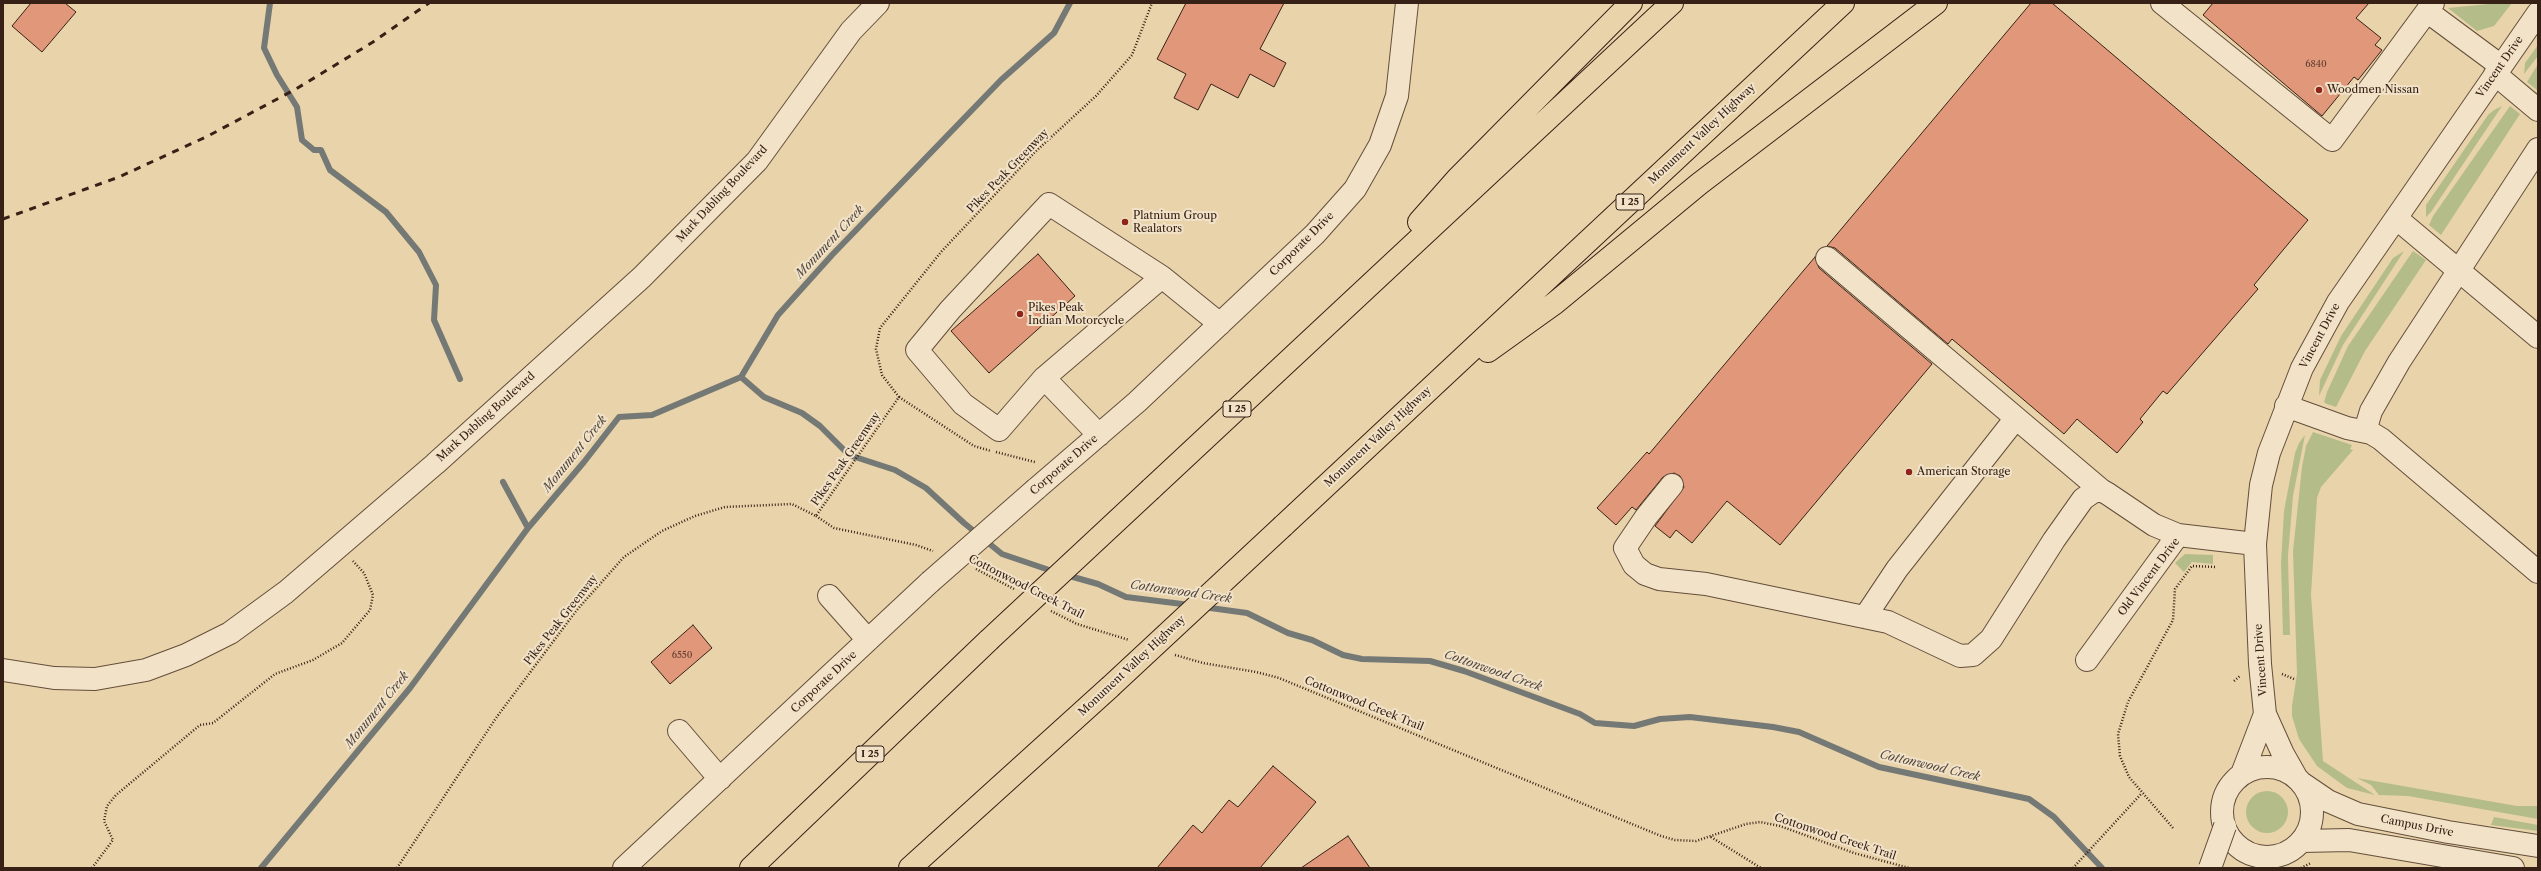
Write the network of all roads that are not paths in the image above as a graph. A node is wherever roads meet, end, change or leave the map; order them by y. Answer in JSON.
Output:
{"nodes":[{"id":1,"x":878,"y":3,"type":"edge"},
{"id":2,"x":1407,"y":3,"type":"edge"},
{"id":3,"x":1631,"y":3,"type":"edge"},
{"id":4,"x":1672,"y":3,"type":"edge"},
{"id":5,"x":1843,"y":3,"type":"edge"},
{"id":6,"x":1936,"y":3,"type":"edge"},
{"id":7,"x":2162,"y":3,"type":"edge"},
{"id":8,"x":2430,"y":7,"type":"edge"},
{"id":9,"x":2538,"y":13,"type":"edge"},
{"id":10,"x":2498,"y":70,"type":"junction"},
{"id":11,"x":2538,"y":110,"type":"edge"},
{"id":12,"x":2538,"y":149,"type":"edge"},
{"id":13,"x":2396,"y":218,"type":"junction"},
{"id":14,"x":1827,"y":258,"type":"dead end"},
{"id":15,"x":2458,"y":270,"type":"junction"},
{"id":16,"x":1162,"y":277,"type":"junction"},
{"id":17,"x":1220,"y":324,"type":"junction"},
{"id":18,"x":1322,"y":330,"type":"junction"},
{"id":19,"x":2538,"y":337,"type":"edge"},
{"id":20,"x":1044,"y":378,"type":"junction"},
{"id":21,"x":1417,"y":402,"type":"junction"},
{"id":22,"x":2286,"y":406,"type":"junction"},
{"id":23,"x":2016,"y":418,"type":"junction"},
{"id":24,"x":2365,"y":431,"type":"junction"},
{"id":25,"x":1099,"y":435,"type":"junction"},
{"id":26,"x":1672,"y":485,"type":"dead end"},
{"id":27,"x":2101,"y":490,"type":"junction"},
{"id":28,"x":2178,"y":535,"type":"junction"},
{"id":29,"x":2255,"y":544,"type":"junction"},
{"id":30,"x":2538,"y":572,"type":"edge"},
{"id":31,"x":829,"y":596,"type":"dead end"},
{"id":32,"x":1865,"y":617,"type":"junction"},
{"id":33,"x":868,"y":640,"type":"junction"},
{"id":34,"x":2087,"y":660,"type":"dead end"},
{"id":35,"x":3,"y":670,"type":"edge"},
{"id":36,"x":2265,"y":714,"type":"junction"},
{"id":37,"x":679,"y":731,"type":"dead end"},
{"id":38,"x":2242,"y":774,"type":"junction"},
{"id":39,"x":720,"y":779,"type":"junction"},
{"id":40,"x":2299,"y":780,"type":"junction"},
{"id":41,"x":2225,"y":826,"type":"junction"},
{"id":42,"x":2302,"y":841,"type":"junction"},
{"id":43,"x":2538,"y":846,"type":"edge"},
{"id":44,"x":2270,"y":857,"type":"junction"},
{"id":45,"x":624,"y":868,"type":"edge"},
{"id":46,"x":751,"y":868,"type":"edge"},
{"id":47,"x":910,"y":868,"type":"edge"},
{"id":48,"x":2210,"y":868,"type":"edge"},
{"id":49,"x":2242,"y":868,"type":"edge"},
{"id":50,"x":2513,"y":868,"type":"edge"}],
"edges":[{"from":1,"to":35,"type":"street","name":"Mark Dabling Boulevard"},
{"from":2,"to":17,"type":"street","name":"Corporate Drive"},
{"from":3,"to":18,"type":"highway"},
{"from":4,"to":18,"type":"highway","number":"I 25"},
{"from":5,"to":21,"type":"highway","name":"Monument Valley Highway","number":"I 25"},
{"from":6,"to":21,"type":"highway"},
{"from":7,"to":8,"type":"street"},
{"from":8,"to":10,"type":"street"},
{"from":9,"to":10,"type":"street","name":"Vincent Drive"},
{"from":10,"to":11,"type":"street"},
{"from":10,"to":13,"type":"street","name":"Vincent Drive"},
{"from":12,"to":15,"type":"street"},
{"from":13,"to":15,"type":"street"},
{"from":13,"to":22,"type":"street","name":"Vincent Drive"},
{"from":14,"to":23,"type":"street"},
{"from":15,"to":19,"type":"street"},
{"from":15,"to":24,"type":"street"},
{"from":16,"to":17,"type":"street"},
{"from":16,"to":20,"type":"street"},
{"from":16,"to":20,"type":"street"},
{"from":17,"to":25,"type":"street","name":"Corporate Drive"},
{"from":18,"to":46,"type":"highway","number":"I 25","bridge":true},
{"from":20,"to":25,"type":"street"},
{"from":21,"to":47,"type":"highway","name":"Monument Valley Highway","number":"I 25","bridge":true},
{"from":22,"to":24,"type":"street"},
{"from":22,"to":29,"type":"street","name":"Vincent Drive"},
{"from":23,"to":27,"type":"street"},
{"from":23,"to":32,"type":"street"},
{"from":24,"to":30,"type":"street"},
{"from":25,"to":33,"type":"street","name":"Corporate Drive","bridge":true},
{"from":26,"to":32,"type":"street"},
{"from":27,"to":28,"type":"street"},
{"from":27,"to":32,"type":"street"},
{"from":28,"to":29,"type":"street","name":"Old Vincent Drive"},
{"from":28,"to":34,"type":"street","name":"Old Vincent Drive"},
{"from":29,"to":36,"type":"street","name":"Vincent Drive"},
{"from":31,"to":33,"type":"street"},
{"from":33,"to":39,"type":"street","name":"Corporate Drive"},
{"from":36,"to":38,"type":"street","name":"Vincent Drive"},
{"from":36,"to":40,"type":"street","name":"Vincent Drive"},
{"from":37,"to":39,"type":"street"},
{"from":38,"to":40,"type":"street"},
{"from":38,"to":41,"type":"street"},
{"from":39,"to":45,"type":"street","name":"Corporate Drive"},
{"from":40,"to":42,"type":"street"},
{"from":40,"to":43,"type":"street","name":"Campus Drive"},
{"from":41,"to":44,"type":"street"},
{"from":41,"to":48,"type":"street","bridge":true},
{"from":42,"to":44,"type":"street"},
{"from":42,"to":50,"type":"street"},
{"from":44,"to":49,"type":"street"}]}
